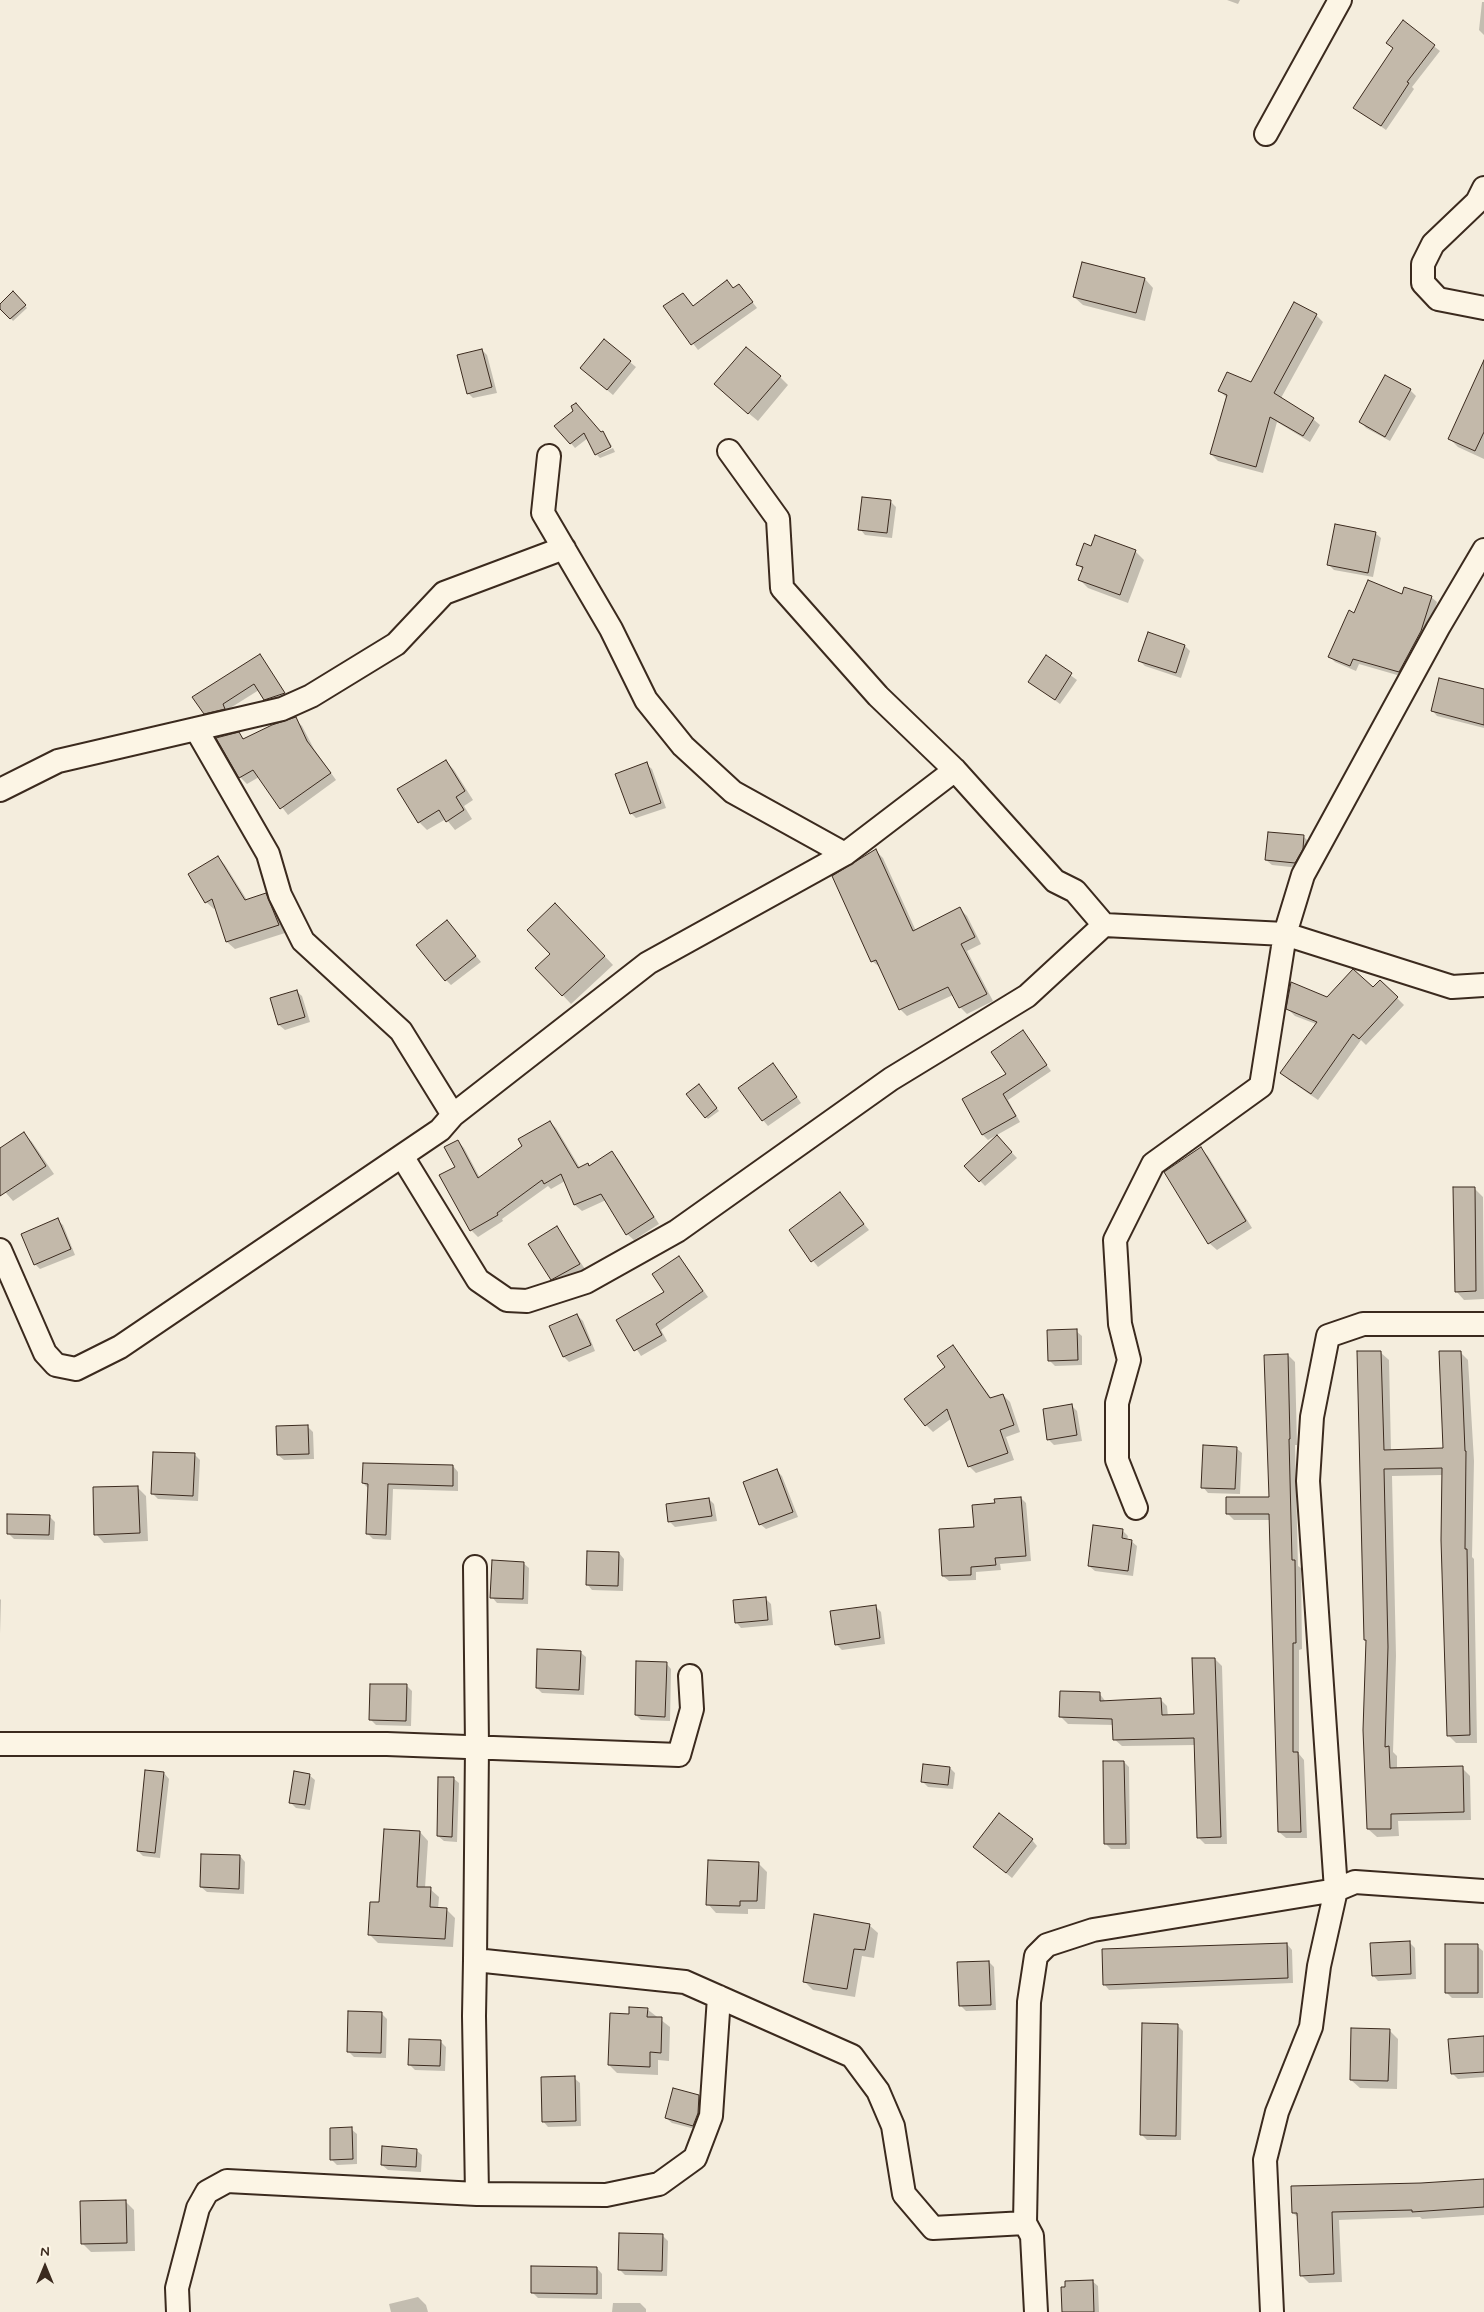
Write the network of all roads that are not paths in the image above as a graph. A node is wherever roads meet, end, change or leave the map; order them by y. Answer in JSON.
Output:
{"nodes":[{"id":1,"x":1340,"y":0,"type":"edge"},
{"id":2,"x":1266,"y":134,"type":"dead end"},
{"id":3,"x":1484,"y":188,"type":"edge"},
{"id":4,"x":1484,"y":308,"type":"edge"},
{"id":5,"x":729,"y":451,"type":"dead end"},
{"id":6,"x":549,"y":456,"type":"dead end"},
{"id":7,"x":564,"y":548,"type":"junction"},
{"id":8,"x":1484,"y":550,"type":"edge"},
{"id":9,"x":196,"y":729,"type":"junction"},
{"id":10,"x":955,"y":770,"type":"junction"},
{"id":11,"x":0,"y":790,"type":"edge"},
{"id":12,"x":845,"y":854,"type":"junction"},
{"id":13,"x":1104,"y":925,"type":"junction"},
{"id":14,"x":1285,"y":934,"type":"junction"},
{"id":15,"x":1484,"y":985,"type":"edge"},
{"id":16,"x":453,"y":1115,"type":"junction"},
{"id":17,"x":402,"y":1156,"type":"junction"},
{"id":18,"x":0,"y":1250,"type":"edge"},
{"id":19,"x":1484,"y":1324,"type":"edge"},
{"id":20,"x":1136,"y":1508,"type":"dead end"},
{"id":21,"x":475,"y":1567,"type":"dead end"},
{"id":22,"x":690,"y":1676,"type":"dead end"},
{"id":23,"x":0,"y":1744,"type":"edge"},
{"id":24,"x":477,"y":1746,"type":"junction"},
{"id":25,"x":1336,"y":1890,"type":"junction"},
{"id":26,"x":1484,"y":1891,"type":"edge"},
{"id":27,"x":475,"y":1960,"type":"junction"},
{"id":28,"x":719,"y":1997,"type":"junction"},
{"id":29,"x":477,"y":2194,"type":"junction"},
{"id":30,"x":1025,"y":2223,"type":"junction"},
{"id":31,"x":178,"y":2312,"type":"edge"},
{"id":32,"x":1036,"y":2312,"type":"edge"},
{"id":33,"x":1272,"y":2312,"type":"edge"}],
"edges":[{"from":1,"to":2,"type":"street"},
{"from":3,"to":4,"type":"street"},
{"from":5,"to":10,"type":"street"},
{"from":6,"to":7,"type":"street"},
{"from":7,"to":9,"type":"street"},
{"from":7,"to":12,"type":"street"},
{"from":8,"to":14,"type":"street"},
{"from":9,"to":11,"type":"street"},
{"from":9,"to":16,"type":"street"},
{"from":10,"to":12,"type":"street"},
{"from":10,"to":13,"type":"street"},
{"from":12,"to":16,"type":"street"},
{"from":13,"to":14,"type":"street"},
{"from":13,"to":17,"type":"street"},
{"from":14,"to":15,"type":"street"},
{"from":14,"to":20,"type":"street"},
{"from":16,"to":17,"type":"street"},
{"from":17,"to":18,"type":"street"},
{"from":19,"to":25,"type":"street"},
{"from":21,"to":24,"type":"street"},
{"from":22,"to":24,"type":"street"},
{"from":23,"to":24,"type":"street"},
{"from":24,"to":27,"type":"street"},
{"from":25,"to":26,"type":"street"},
{"from":25,"to":30,"type":"street"},
{"from":25,"to":33,"type":"street"},
{"from":27,"to":28,"type":"street"},
{"from":27,"to":29,"type":"street"},
{"from":28,"to":29,"type":"street"},
{"from":28,"to":30,"type":"street"},
{"from":29,"to":31,"type":"street"},
{"from":30,"to":32,"type":"street"}]}
